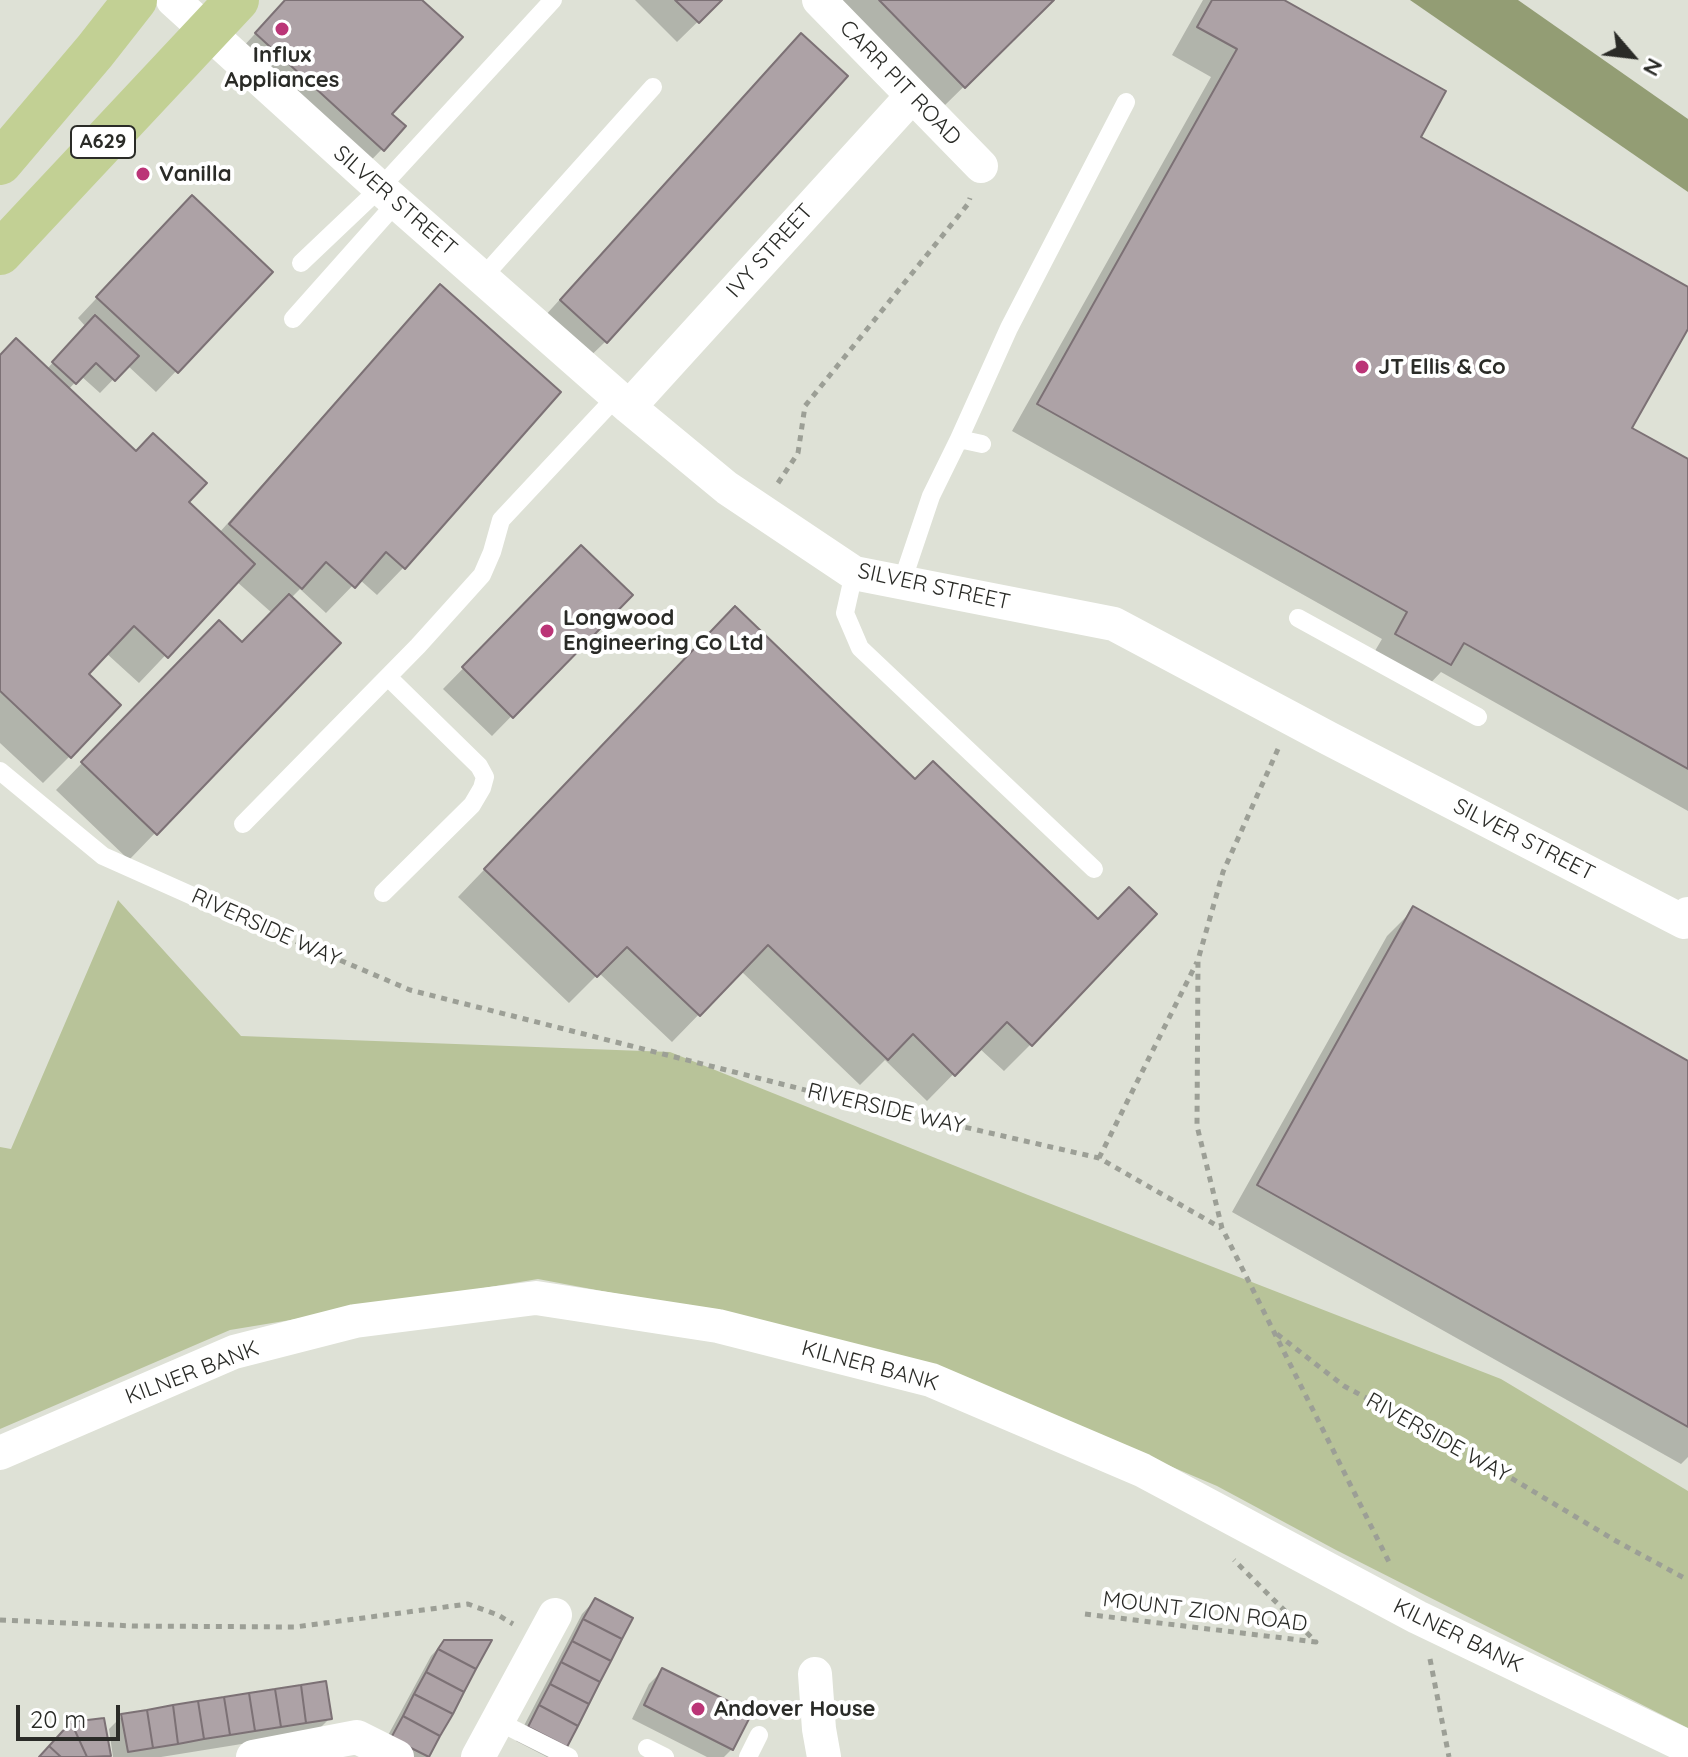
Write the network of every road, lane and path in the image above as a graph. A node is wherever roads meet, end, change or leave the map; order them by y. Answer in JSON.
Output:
{"nodes":[{"id":1,"x":135,"y":0,"type":"edge"},
{"id":2,"x":173,"y":0,"type":"edge"},
{"id":3,"x":237,"y":0,"type":"edge"},
{"id":4,"x":553,"y":0,"type":"edge"},
{"id":5,"x":819,"y":0,"type":"edge"},
{"id":6,"x":207,"y":32,"type":"junction"},
{"id":7,"x":653,"y":87,"type":"dead end"},
{"id":8,"x":912,"y":96,"type":"junction"},
{"id":9,"x":1126,"y":102,"type":"dead end"},
{"id":10,"x":0,"y":163,"type":"edge"},
{"id":11,"x":981,"y":166,"type":"joint"},
{"id":12,"x":388,"y":195,"type":"junction"},
{"id":13,"x":0,"y":253,"type":"edge"},
{"id":14,"x":301,"y":263,"type":"dead end"},
{"id":15,"x":482,"y":278,"type":"junction"},
{"id":16,"x":293,"y":319,"type":"dead end"},
{"id":17,"x":623,"y":402,"type":"junction"},
{"id":18,"x":959,"y":439,"type":"junction"},
{"id":19,"x":982,"y":444,"type":"dead end"},
{"id":20,"x":759,"y":510,"type":"junction"},
{"id":21,"x":854,"y":573,"type":"junction"},
{"id":22,"x":902,"y":582,"type":"junction"},
{"id":23,"x":1298,"y":618,"type":"dead end"},
{"id":24,"x":388,"y":677,"type":"junction"},
{"id":25,"x":1478,"y":717,"type":"dead end"},
{"id":26,"x":1291,"y":719,"type":"junction"},
{"id":27,"x":0,"y":771,"type":"edge"},
{"id":28,"x":243,"y":824,"type":"dead end"},
{"id":29,"x":1094,"y":869,"type":"dead end"},
{"id":30,"x":383,"y":893,"type":"dead end"},
{"id":31,"x":1687,"y":920,"type":"edge"},
{"id":32,"x":251,"y":922,"type":"joint"},
{"id":33,"x":1198,"y":960,"type":"junction"},
{"id":34,"x":1099,"y":1158,"type":"junction"},
{"id":35,"x":1222,"y":1228,"type":"junction"},
{"id":36,"x":1273,"y":1331,"type":"junction"},
{"id":37,"x":0,"y":1453,"type":"edge"},
{"id":38,"x":1229,"y":1556,"type":"dead end"},
{"id":39,"x":1688,"y":1580,"type":"edge"},
{"id":40,"x":1085,"y":1614,"type":"dead end"},
{"id":41,"x":555,"y":1615,"type":"joint"},
{"id":42,"x":1417,"y":1617,"type":"junction"},
{"id":43,"x":0,"y":1620,"type":"edge"},
{"id":44,"x":1428,"y":1653,"type":"dead end"},
{"id":45,"x":815,"y":1674,"type":"dead end"},
{"id":46,"x":497,"y":1721,"type":"junction"},
{"id":47,"x":759,"y":1735,"type":"dead end"},
{"id":48,"x":1688,"y":1747,"type":"edge"},
{"id":49,"x":647,"y":1748,"type":"dead end"},
{"id":50,"x":253,"y":1757,"type":"edge"},
{"id":51,"x":397,"y":1757,"type":"edge"},
{"id":52,"x":478,"y":1757,"type":"edge"},
{"id":53,"x":569,"y":1757,"type":"edge"},
{"id":54,"x":665,"y":1757,"type":"edge"},
{"id":55,"x":748,"y":1757,"type":"edge"},
{"id":56,"x":824,"y":1757,"type":"edge"},
{"id":57,"x":1449,"y":1757,"type":"edge"}],
"edges":[{"from":1,"to":10,"type":"highway","number":"A629"},
{"from":2,"to":6,"type":"street","name":"SILVER STREET"},
{"from":3,"to":6,"type":"highway","number":"A629"},
{"from":4,"to":12,"type":"lane"},
{"from":5,"to":8,"type":"street","name":"CARR PIT ROAD"},
{"from":6,"to":12,"type":"street","name":"SILVER STREET"},
{"from":6,"to":13,"type":"highway","number":"A629"},
{"from":7,"to":15,"type":"lane"},
{"from":8,"to":11,"type":"street","name":"CARR PIT ROAD"},
{"from":8,"to":17,"type":"street","name":"IVY STREET"},
{"from":9,"to":18,"type":"lane"},
{"from":11,"to":20,"type":"path"},
{"from":12,"to":14,"type":"lane"},
{"from":12,"to":15,"type":"street","name":"SILVER STREET"},
{"from":12,"to":16,"type":"lane"},
{"from":15,"to":17,"type":"street","name":"SILVER STREET"},
{"from":17,"to":20,"type":"street","name":"SILVER STREET"},
{"from":17,"to":24,"type":"lane"},
{"from":18,"to":19,"type":"lane"},
{"from":18,"to":22,"type":"lane"},
{"from":20,"to":21,"type":"street","name":"SILVER STREET"},
{"from":21,"to":22,"type":"street","name":"SILVER STREET"},
{"from":21,"to":29,"type":"lane"},
{"from":22,"to":26,"type":"street","name":"SILVER STREET"},
{"from":23,"to":25,"type":"lane"},
{"from":24,"to":28,"type":"lane"},
{"from":24,"to":30,"type":"lane"},
{"from":26,"to":31,"type":"street","name":"SILVER STREET"},
{"from":26,"to":33,"type":"path"},
{"from":27,"to":32,"type":"lane","name":"RIVERSIDE WAY"},
{"from":32,"to":34,"type":"path","name":"RIVERSIDE WAY"},
{"from":33,"to":34,"type":"path"},
{"from":33,"to":35,"type":"path"},
{"from":34,"to":35,"type":"path","name":"RIVERSIDE WAY"},
{"from":35,"to":36,"type":"path","name":"RIVERSIDE WAY"},
{"from":36,"to":39,"type":"path","name":"RIVERSIDE WAY"},
{"from":36,"to":42,"type":"path"},
{"from":37,"to":42,"type":"street","name":"KILNER BANK"},
{"from":38,"to":40,"type":"path","name":"MOUNT ZION ROAD"},
{"from":41,"to":43,"type":"path"},
{"from":41,"to":46,"type":"street"},
{"from":42,"to":48,"type":"street","name":"KILNER BANK"},
{"from":44,"to":57,"type":"path"},
{"from":45,"to":56,"type":"street"},
{"from":46,"to":52,"type":"street"},
{"from":46,"to":53,"type":"lane"},
{"from":47,"to":55,"type":"lane"},
{"from":49,"to":54,"type":"lane"},
{"from":50,"to":51,"type":"street"}]}
